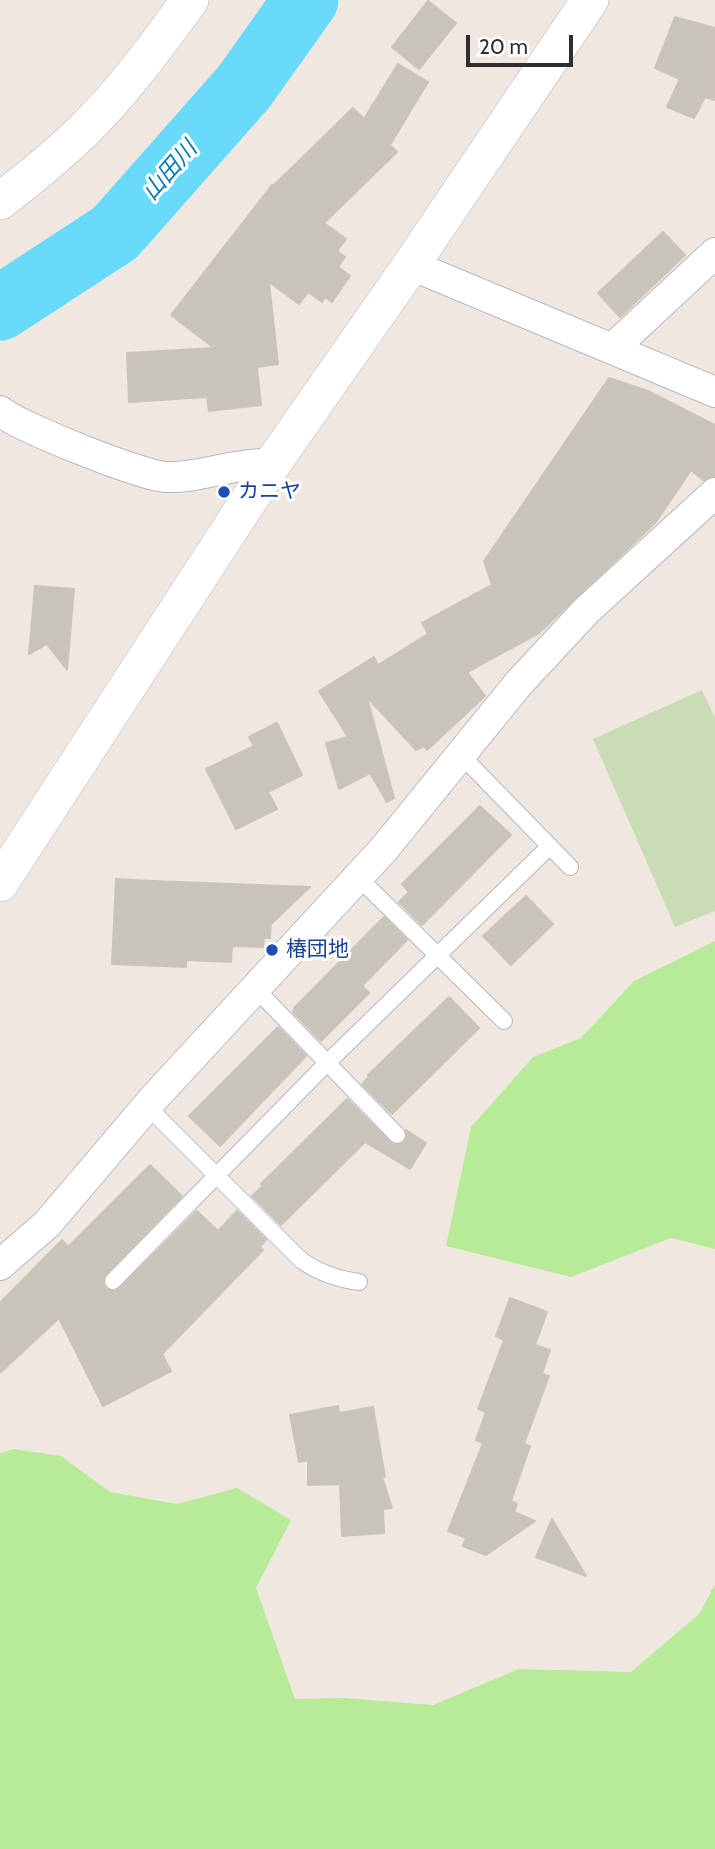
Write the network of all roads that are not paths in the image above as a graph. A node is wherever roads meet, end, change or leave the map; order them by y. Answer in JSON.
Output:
{"nodes":[{"id":1,"x":190,"y":0,"type":"edge"},
{"id":2,"x":590,"y":0,"type":"edge"},
{"id":3,"x":0,"y":201,"type":"edge"},
{"id":4,"x":715,"y":253,"type":"edge"},
{"id":5,"x":411,"y":265,"type":"junction"},
{"id":6,"x":613,"y":348,"type":"junction"},
{"id":7,"x":715,"y":392,"type":"edge"},
{"id":8,"x":0,"y":411,"type":"edge"},
{"id":9,"x":273,"y":463,"type":"junction"},
{"id":10,"x":715,"y":493,"type":"edge"},
{"id":11,"x":460,"y":754,"type":"junction"},
{"id":12,"x":550,"y":846,"type":"junction"},
{"id":13,"x":570,"y":867,"type":"dead end"},
{"id":14,"x":359,"y":878,"type":"junction"},
{"id":15,"x":0,"y":883,"type":"edge"},
{"id":16,"x":438,"y":953,"type":"junction"},
{"id":17,"x":254,"y":987,"type":"junction"},
{"id":18,"x":504,"y":1021,"type":"dead end"},
{"id":19,"x":327,"y":1063,"type":"junction"},
{"id":20,"x":147,"y":1106,"type":"junction"},
{"id":21,"x":397,"y":1135,"type":"dead end"},
{"id":22,"x":216,"y":1176,"type":"junction"},
{"id":23,"x":0,"y":1265,"type":"edge"},
{"id":24,"x":113,"y":1281,"type":"dead end"},
{"id":25,"x":359,"y":1282,"type":"dead end"}],
"edges":[{"from":1,"to":3,"type":"street"},
{"from":2,"to":5,"type":"street"},
{"from":4,"to":6,"type":"street"},
{"from":5,"to":6,"type":"street"},
{"from":5,"to":9,"type":"street"},
{"from":6,"to":7,"type":"street"},
{"from":8,"to":9,"type":"street"},
{"from":9,"to":15,"type":"street"},
{"from":10,"to":11,"type":"street"},
{"from":11,"to":12,"type":"lane"},
{"from":11,"to":14,"type":"street"},
{"from":12,"to":13,"type":"lane"},
{"from":12,"to":16,"type":"lane"},
{"from":14,"to":16,"type":"lane"},
{"from":14,"to":17,"type":"street"},
{"from":16,"to":18,"type":"lane"},
{"from":16,"to":19,"type":"lane"},
{"from":17,"to":19,"type":"lane"},
{"from":17,"to":20,"type":"street"},
{"from":19,"to":21,"type":"lane"},
{"from":19,"to":22,"type":"lane"},
{"from":20,"to":22,"type":"lane"},
{"from":20,"to":23,"type":"street"},
{"from":22,"to":24,"type":"lane"},
{"from":22,"to":25,"type":"lane"}]}
